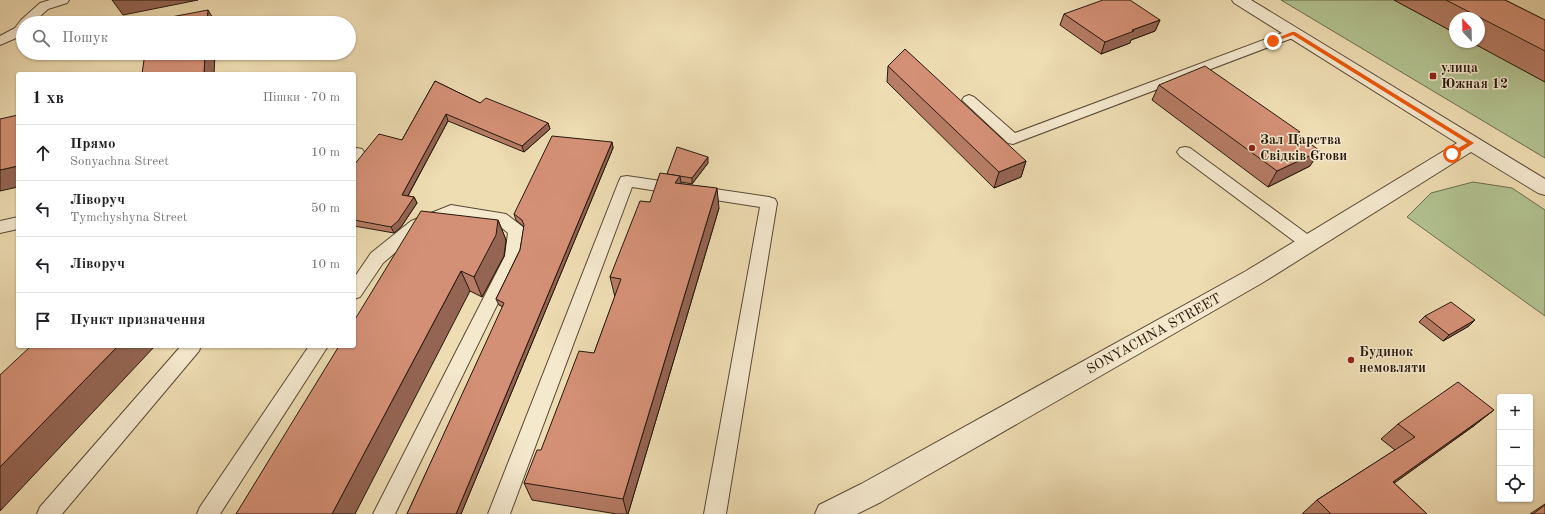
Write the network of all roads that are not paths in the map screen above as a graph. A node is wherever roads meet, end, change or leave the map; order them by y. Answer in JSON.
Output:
{"nodes":[{"id":1,"x":63,"y":0,"type":"edge"},
{"id":2,"x":1240,"y":0,"type":"edge"},
{"id":3,"x":33,"y":16,"type":"edge"},
{"id":4,"x":16,"y":33,"type":"edge"},
{"id":5,"x":1293,"y":33,"type":"junction"},
{"id":6,"x":0,"y":41,"type":"edge"},
{"id":7,"x":968,"y":100,"type":"dead end"},
{"id":8,"x":1471,"y":143,"type":"junction"},
{"id":9,"x":1185,"y":152,"type":"dead end"},
{"id":10,"x":1545,"y":188,"type":"edge"},
{"id":11,"x":16,"y":223,"type":"edge"},
{"id":12,"x":0,"y":227,"type":"edge"},
{"id":13,"x":1308,"y":243,"type":"junction"},
{"id":14,"x":356,"y":289,"type":"edge"},
{"id":15,"x":190,"y":348,"type":"edge"},
{"id":16,"x":318,"y":348,"type":"edge"},
{"id":17,"x":48,"y":514,"type":"edge"},
{"id":18,"x":208,"y":514,"type":"edge"},
{"id":19,"x":384,"y":514,"type":"edge"},
{"id":20,"x":499,"y":514,"type":"edge"},
{"id":21,"x":715,"y":514,"type":"edge"},
{"id":22,"x":830,"y":514,"type":"edge"}],
"edges":[{"from":1,"to":3,"type":"lane"},
{"from":2,"to":5,"type":"street"},
{"from":4,"to":6,"type":"lane"},
{"from":5,"to":7,"type":"lane"},
{"from":5,"to":8,"type":"street"},
{"from":8,"to":10,"type":"street"},
{"from":8,"to":13,"type":"street","name":"SONYACHNA STREET"},
{"from":9,"to":13,"type":"lane"},
{"from":11,"to":12,"type":"lane"},
{"from":13,"to":22,"type":"street","name":"SONYACHNA STREET"},
{"from":14,"to":19,"type":"lane"},
{"from":15,"to":17,"type":"lane"},
{"from":16,"to":18,"type":"lane"},
{"from":20,"to":21,"type":"lane"}]}
